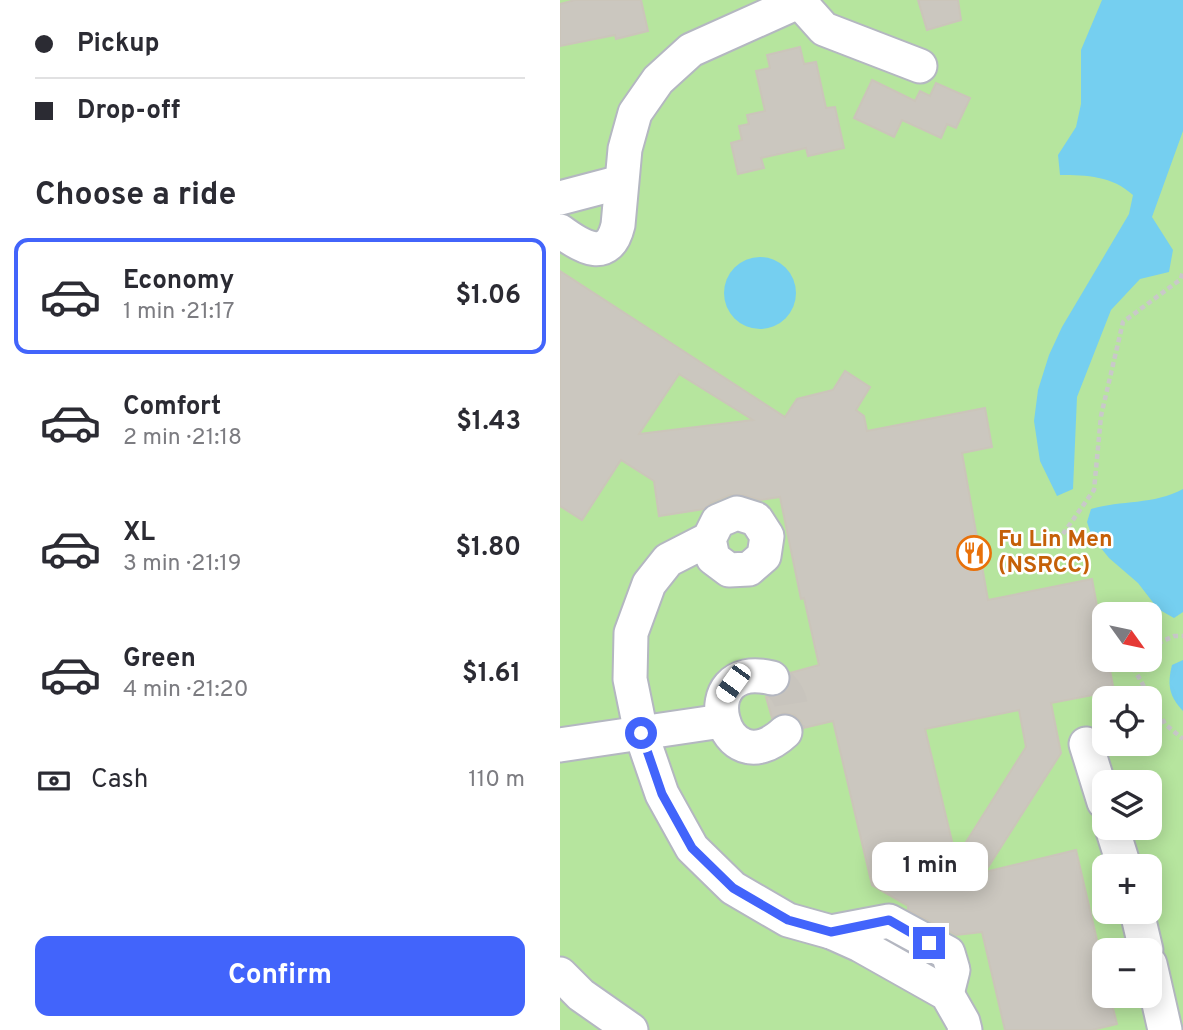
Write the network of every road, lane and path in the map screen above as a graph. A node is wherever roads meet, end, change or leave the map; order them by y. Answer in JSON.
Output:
{"nodes":[{"id":1,"x":798,"y":1,"type":"edge"},
{"id":2,"x":920,"y":66,"type":"dead end"},
{"id":3,"x":621,"y":182,"type":"junction"},
{"id":4,"x":560,"y":198,"type":"edge"},
{"id":5,"x":560,"y":231,"type":"edge"},
{"id":6,"x":1183,"y":271,"type":"edge"},
{"id":7,"x":1063,"y":534,"type":"dead end"},
{"id":8,"x":709,"y":539,"type":"dead end"},
{"id":9,"x":1183,"y":636,"type":"edge"},
{"id":10,"x":1162,"y":642,"type":"edge"},
{"id":11,"x":1136,"y":672,"type":"edge"},
{"id":12,"x":772,"y":678,"type":"dead end"},
{"id":13,"x":722,"y":721,"type":"junction"},
{"id":14,"x":785,"y":732,"type":"dead end"},
{"id":15,"x":641,"y":733,"type":"junction"},
{"id":16,"x":1183,"y":739,"type":"edge"},
{"id":17,"x":1086,"y":744,"type":"dead end"},
{"id":18,"x":560,"y":746,"type":"edge"},
{"id":19,"x":1094,"y":770,"type":"edge"},
{"id":20,"x":560,"y":974,"type":"edge"},
{"id":21,"x":1160,"y":1008,"type":"edge"},
{"id":22,"x":631,"y":1030,"type":"edge"},
{"id":23,"x":965,"y":1030,"type":"edge"},
{"id":24,"x":1165,"y":1030,"type":"edge"}],
"edges":[{"from":1,"to":2,"type":"lane"},
{"from":1,"to":3,"type":"lane"},
{"from":3,"to":4,"type":"lane"},
{"from":3,"to":5,"type":"lane"},
{"from":6,"to":7,"type":"path"},
{"from":8,"to":15,"type":"lane"},
{"from":9,"to":10,"type":"path"},
{"from":11,"to":16,"type":"path"},
{"from":12,"to":13,"type":"lane"},
{"from":13,"to":14,"type":"lane"},
{"from":13,"to":15,"type":"lane"},
{"from":15,"to":18,"type":"lane"},
{"from":15,"to":23,"type":"lane"},
{"from":17,"to":19,"type":"lane"},
{"from":20,"to":22,"type":"lane"},
{"from":21,"to":24,"type":"lane"}]}
